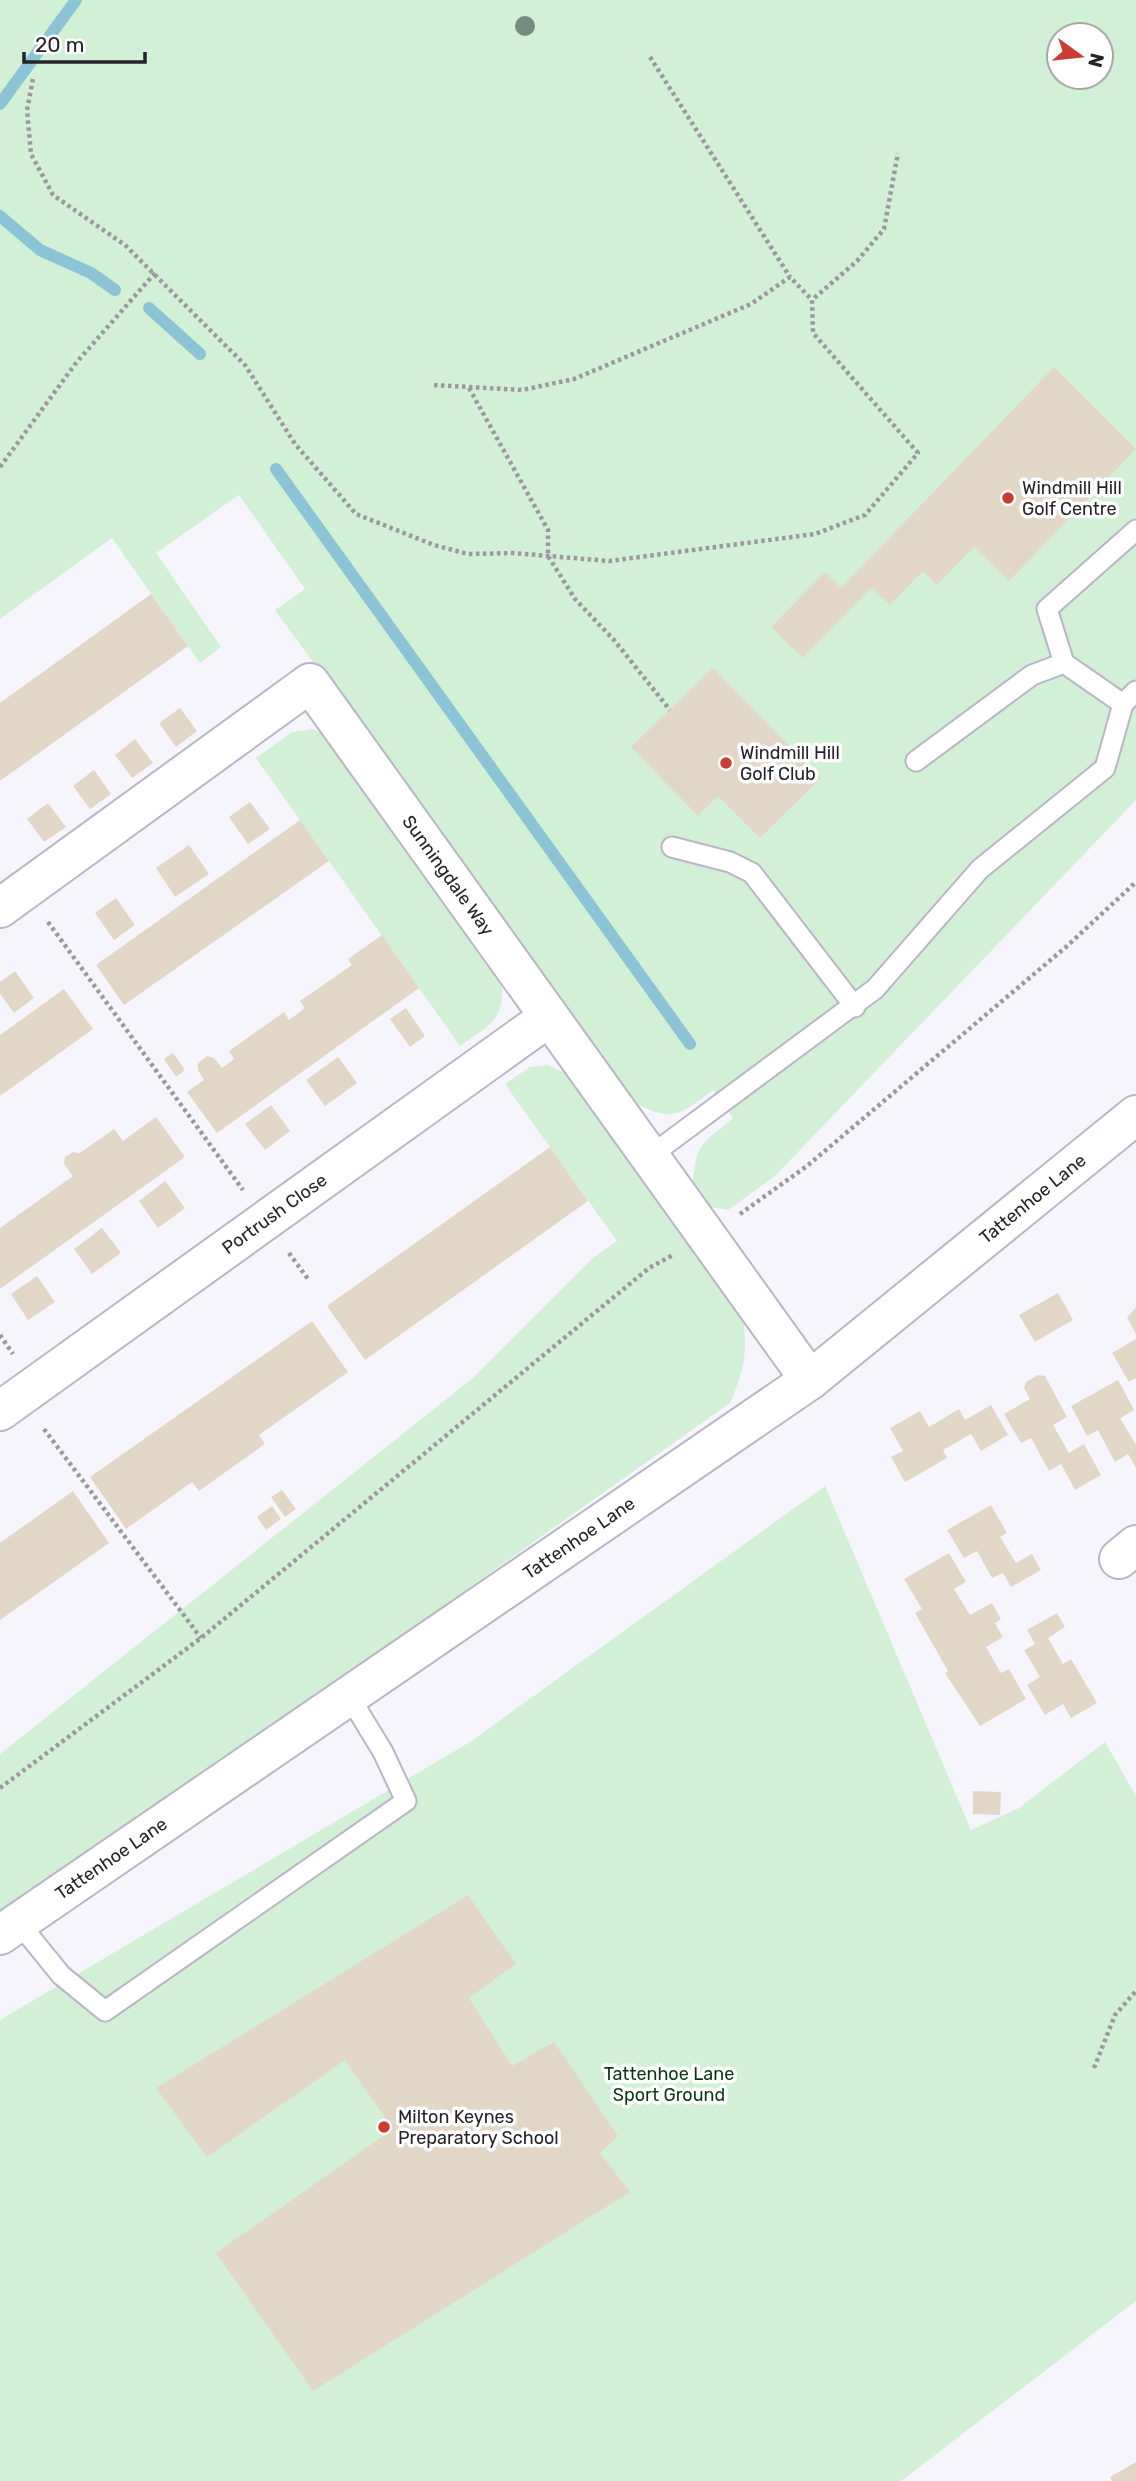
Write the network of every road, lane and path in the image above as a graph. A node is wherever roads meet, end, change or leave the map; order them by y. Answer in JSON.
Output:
{"nodes":[{"id":1,"x":650,"y":57,"type":"dead end"},
{"id":2,"x":33,"y":79,"type":"dead end"},
{"id":3,"x":898,"y":153,"type":"dead end"},
{"id":4,"x":155,"y":273,"type":"junction"},
{"id":5,"x":790,"y":277,"type":"junction"},
{"id":6,"x":812,"y":300,"type":"junction"},
{"id":7,"x":434,"y":385,"type":"dead end"},
{"id":8,"x":469,"y":388,"type":"junction"},
{"id":9,"x":0,"y":467,"type":"edge"},
{"id":10,"x":1136,"y":530,"type":"edge"},
{"id":11,"x":548,"y":556,"type":"junction"},
{"id":12,"x":1064,"y":663,"type":"junction"},
{"id":13,"x":1129,"y":698,"type":"edge"},
{"id":14,"x":670,"y":710,"type":"dead end"},
{"id":15,"x":916,"y":761,"type":"dead end"},
{"id":16,"x":672,"y":847,"type":"dead end"},
{"id":17,"x":1136,"y":882,"type":"edge"},
{"id":18,"x":12,"y":899,"type":"edge"},
{"id":19,"x":855,"y":1007,"type":"junction"},
{"id":20,"x":549,"y":1017,"type":"junction"},
{"id":21,"x":1136,"y":1115,"type":"edge"},
{"id":22,"x":650,"y":1156,"type":"junction"},
{"id":23,"x":265,"y":1220,"type":"junction"},
{"id":24,"x":708,"y":1237,"type":"junction"},
{"id":25,"x":308,"y":1279,"type":"dead end"},
{"id":26,"x":0,"y":1335,"type":"edge"},
{"id":27,"x":810,"y":1380,"type":"junction"},
{"id":28,"x":14,"y":1401,"type":"edge"},
{"id":29,"x":201,"y":1638,"type":"junction"},
{"id":30,"x":349,"y":1696,"type":"junction"},
{"id":31,"x":0,"y":1788,"type":"edge"},
{"id":32,"x":9,"y":1928,"type":"edge"},
{"id":33,"x":1136,"y":1991,"type":"edge"},
{"id":34,"x":1094,"y":2068,"type":"dead end"}],
"edges":[{"from":1,"to":5,"type":"path"},
{"from":2,"to":4,"type":"path"},
{"from":3,"to":6,"type":"path"},
{"from":4,"to":9,"type":"path"},
{"from":4,"to":11,"type":"path"},
{"from":5,"to":6,"type":"path"},
{"from":5,"to":8,"type":"path"},
{"from":6,"to":11,"type":"path"},
{"from":7,"to":8,"type":"path"},
{"from":8,"to":11,"type":"path"},
{"from":10,"to":12,"type":"lane"},
{"from":11,"to":14,"type":"path"},
{"from":12,"to":13,"type":"lane"},
{"from":12,"to":15,"type":"lane"},
{"from":13,"to":19,"type":"lane"},
{"from":16,"to":19,"type":"lane"},
{"from":17,"to":24,"type":"path"},
{"from":18,"to":20,"type":"street","name":"Sunningdale Way"},
{"from":18,"to":23,"type":"path"},
{"from":19,"to":22,"type":"lane"},
{"from":20,"to":22,"type":"street","name":"Sunningdale Way"},
{"from":20,"to":23,"type":"street","name":"Portrush Close"},
{"from":21,"to":27,"type":"street","name":"Tattenhoe Lane"},
{"from":22,"to":24,"type":"street","name":"Sunningdale Way"},
{"from":23,"to":25,"type":"path"},
{"from":23,"to":28,"type":"street","name":"Portrush Close"},
{"from":24,"to":27,"type":"street","name":"Sunningdale Way"},
{"from":24,"to":29,"type":"path"},
{"from":26,"to":28,"type":"path"},
{"from":27,"to":30,"type":"street","name":"Tattenhoe Lane"},
{"from":28,"to":29,"type":"path"},
{"from":29,"to":31,"type":"path"},
{"from":30,"to":32,"type":"street","name":"Tattenhoe Lane"},
{"from":30,"to":32,"type":"lane"},
{"from":33,"to":34,"type":"path"}]}
